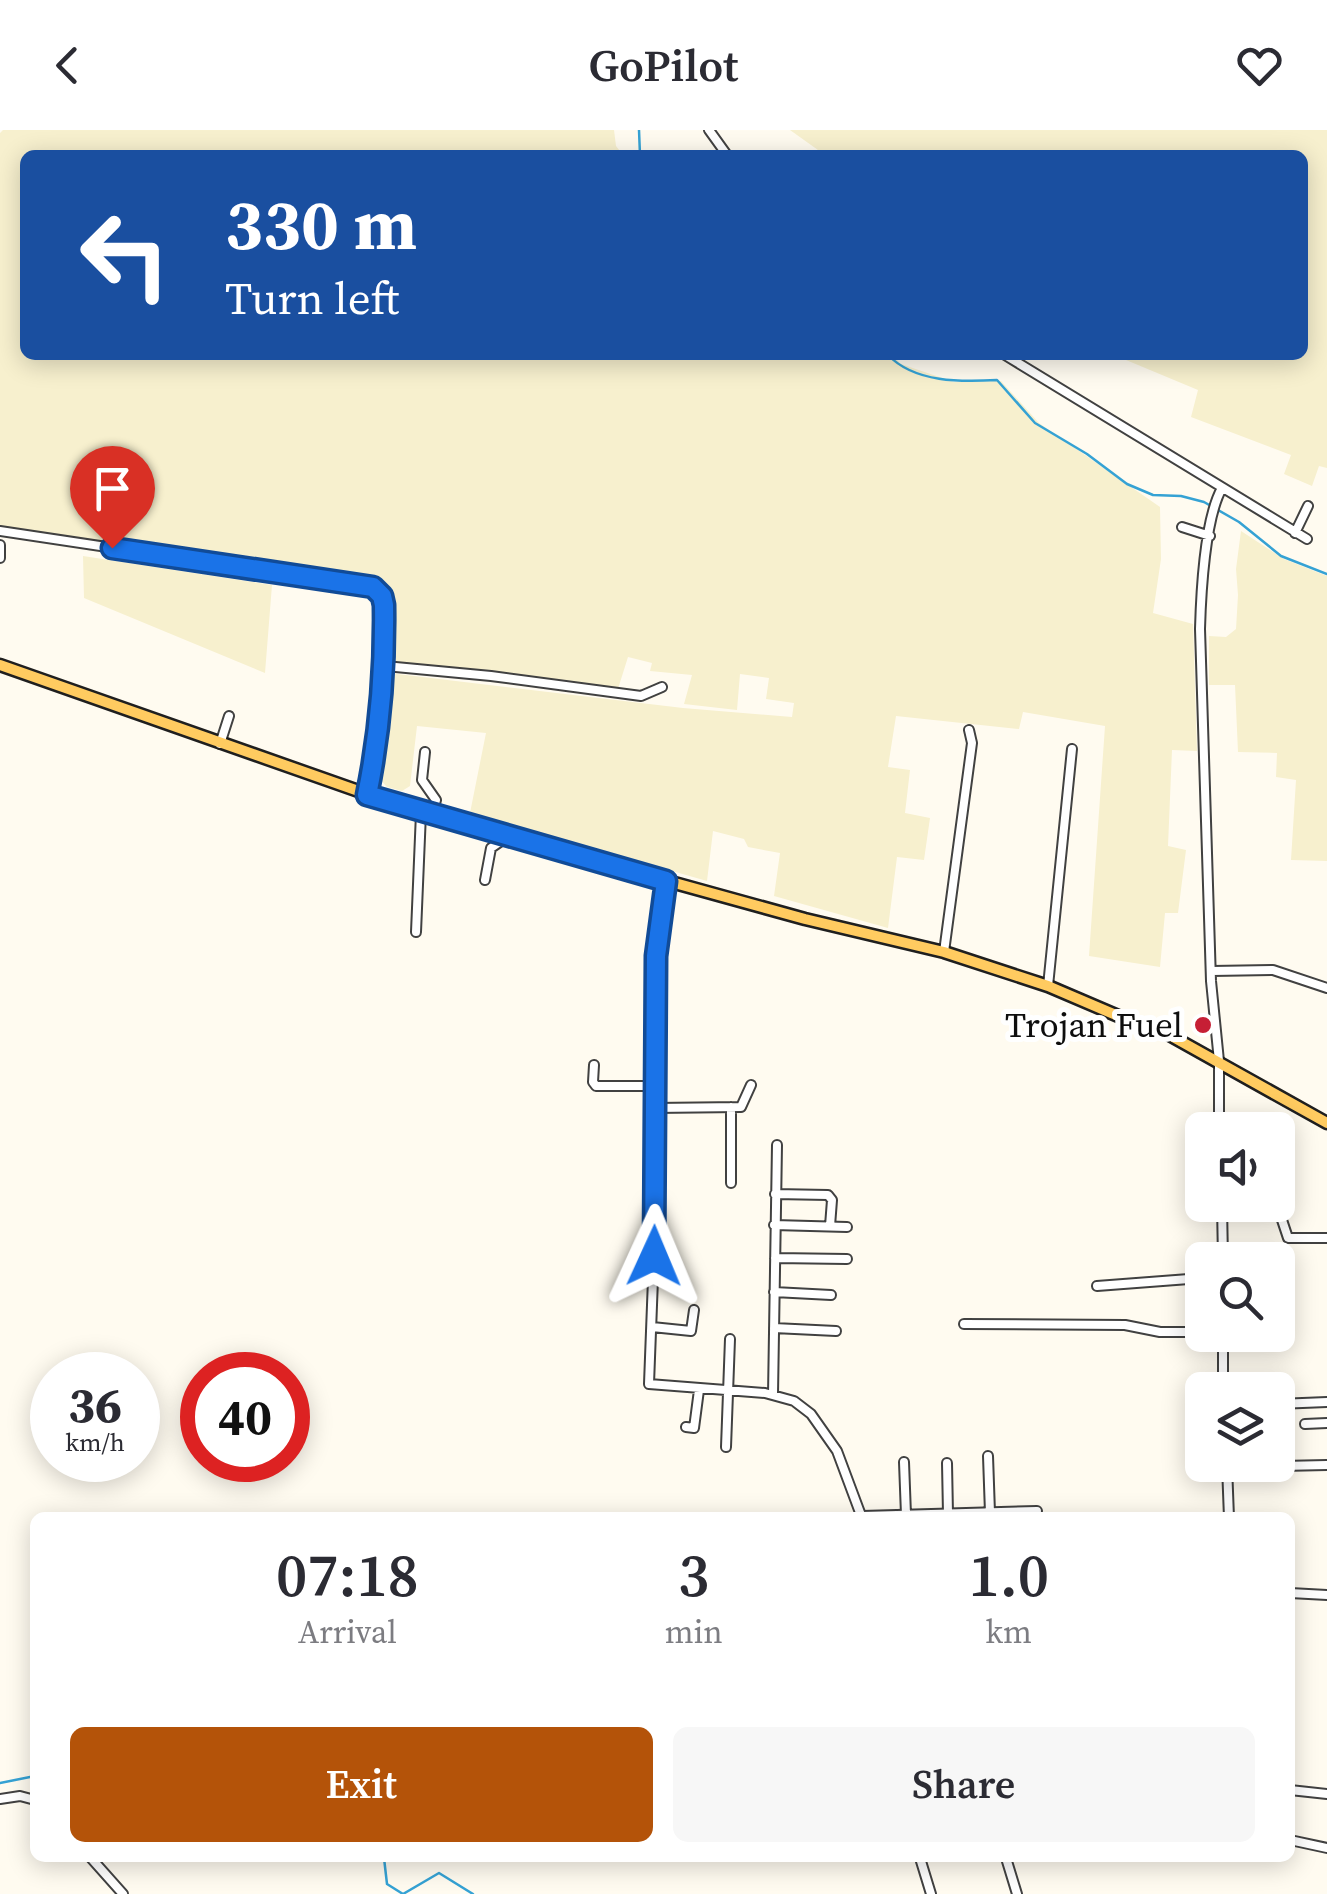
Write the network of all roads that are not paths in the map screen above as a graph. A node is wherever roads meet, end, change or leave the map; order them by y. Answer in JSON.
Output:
{"nodes":[{"id":1,"x":1016,"y":360,"type":"edge"},
{"id":2,"x":1222,"y":488,"type":"junction"},
{"id":3,"x":1308,"y":506,"type":"dead end"},
{"id":4,"x":1182,"y":528,"type":"dead end"},
{"id":5,"x":0,"y":531,"type":"edge"},
{"id":6,"x":1295,"y":533,"type":"junction"},
{"id":7,"x":1210,"y":536,"type":"junction"},
{"id":8,"x":1308,"y":539,"type":"dead end"},
{"id":9,"x":0,"y":545,"type":"edge"},
{"id":10,"x":0,"y":558,"type":"edge"},
{"id":11,"x":0,"y":665,"type":"edge"},
{"id":12,"x":384,"y":666,"type":"junction"},
{"id":13,"x":662,"y":687,"type":"dead end"},
{"id":14,"x":229,"y":716,"type":"dead end"},
{"id":15,"x":968,"y":730,"type":"dead end"},
{"id":16,"x":220,"y":744,"type":"junction"},
{"id":17,"x":1072,"y":749,"type":"dead end"},
{"id":18,"x":426,"y":752,"type":"dead end"},
{"id":19,"x":367,"y":795,"type":"junction"},
{"id":20,"x":426,"y":814,"type":"junction"},
{"id":21,"x":507,"y":837,"type":"junction"},
{"id":22,"x":485,"y":880,"type":"dead end"},
{"id":23,"x":666,"y":881,"type":"junction"},
{"id":24,"x":416,"y":932,"type":"dead end"},
{"id":25,"x":944,"y":952,"type":"junction"},
{"id":26,"x":1212,"y":970,"type":"junction"},
{"id":27,"x":1048,"y":986,"type":"junction"},
{"id":28,"x":1327,"y":988,"type":"edge"},
{"id":29,"x":1219,"y":1060,"type":"junction"},
{"id":30,"x":594,"y":1064,"type":"dead end"},
{"id":31,"x":751,"y":1085,"type":"dead end"},
{"id":32,"x":654,"y":1086,"type":"junction"},
{"id":33,"x":731,"y":1106,"type":"junction"},
{"id":34,"x":654,"y":1108,"type":"junction"},
{"id":35,"x":1218,"y":1112,"type":"edge"},
{"id":36,"x":1327,"y":1123,"type":"edge"},
{"id":37,"x":777,"y":1145,"type":"dead end"},
{"id":38,"x":731,"y":1184,"type":"dead end"},
{"id":39,"x":775,"y":1194,"type":"junction"},
{"id":40,"x":1283,"y":1222,"type":"edge"},
{"id":41,"x":774,"y":1225,"type":"junction"},
{"id":42,"x":830,"y":1226,"type":"junction"},
{"id":43,"x":847,"y":1226,"type":"dead end"},
{"id":44,"x":1327,"y":1238,"type":"edge"},
{"id":45,"x":774,"y":1258,"type":"junction"},
{"id":46,"x":847,"y":1259,"type":"dead end"},
{"id":47,"x":1185,"y":1279,"type":"edge"},
{"id":48,"x":1096,"y":1286,"type":"dead end"},
{"id":49,"x":774,"y":1292,"type":"junction"},
{"id":50,"x":831,"y":1295,"type":"dead end"},
{"id":51,"x":694,"y":1310,"type":"dead end"},
{"id":52,"x":964,"y":1324,"type":"dead end"},
{"id":53,"x":652,"y":1327,"type":"junction"},
{"id":54,"x":774,"y":1328,"type":"junction"},
{"id":55,"x":836,"y":1332,"type":"dead end"},
{"id":56,"x":1185,"y":1332,"type":"edge"},
{"id":57,"x":730,"y":1339,"type":"dead end"},
{"id":58,"x":700,"y":1390,"type":"junction"},
{"id":59,"x":728,"y":1390,"type":"junction"},
{"id":60,"x":773,"y":1395,"type":"junction"},
{"id":61,"x":1327,"y":1402,"type":"edge"},
{"id":62,"x":1295,"y":1403,"type":"edge"},
{"id":63,"x":1327,"y":1423,"type":"edge"},
{"id":64,"x":1305,"y":1424,"type":"dead end"},
{"id":65,"x":686,"y":1427,"type":"dead end"},
{"id":66,"x":726,"y":1447,"type":"dead end"},
{"id":67,"x":988,"y":1456,"type":"dead end"},
{"id":68,"x":904,"y":1462,"type":"dead end"},
{"id":69,"x":947,"y":1463,"type":"dead end"},
{"id":70,"x":1327,"y":1465,"type":"edge"},
{"id":71,"x":1295,"y":1466,"type":"edge"},
{"id":72,"x":1228,"y":1482,"type":"edge"},
{"id":73,"x":1038,"y":1511,"type":"dead end"},
{"id":74,"x":860,"y":1512,"type":"edge"},
{"id":75,"x":906,"y":1512,"type":"edge"},
{"id":76,"x":948,"y":1512,"type":"edge"},
{"id":77,"x":990,"y":1512,"type":"edge"},
{"id":78,"x":1014,"y":1512,"type":"edge"},
{"id":79,"x":1229,"y":1512,"type":"edge"},
{"id":80,"x":1295,"y":1593,"type":"edge"},
{"id":81,"x":1327,"y":1594,"type":"edge"},
{"id":82,"x":1295,"y":1791,"type":"edge"},
{"id":83,"x":1327,"y":1794,"type":"edge"},
{"id":84,"x":0,"y":1799,"type":"edge"},
{"id":85,"x":30,"y":1799,"type":"edge"},
{"id":86,"x":1295,"y":1841,"type":"edge"},
{"id":87,"x":1327,"y":1848,"type":"edge"},
{"id":88,"x":95,"y":1862,"type":"edge"},
{"id":89,"x":921,"y":1862,"type":"edge"},
{"id":90,"x":1007,"y":1862,"type":"edge"},
{"id":91,"x":124,"y":1894,"type":"edge"},
{"id":92,"x":931,"y":1894,"type":"edge"},
{"id":93,"x":1017,"y":1894,"type":"edge"}],
"edges":[{"from":1,"to":2,"type":"street"},
{"from":2,"to":6,"type":"street"},
{"from":2,"to":7,"type":"street"},
{"from":3,"to":6,"type":"street"},
{"from":4,"to":7,"type":"street"},
{"from":5,"to":12,"type":"street"},
{"from":6,"to":8,"type":"street"},
{"from":7,"to":26,"type":"street"},
{"from":9,"to":10,"type":"street"},
{"from":11,"to":16,"type":"main road"},
{"from":12,"to":13,"type":"street"},
{"from":12,"to":19,"type":"street"},
{"from":14,"to":16,"type":"street"},
{"from":15,"to":25,"type":"street"},
{"from":16,"to":19,"type":"main road"},
{"from":17,"to":27,"type":"street"},
{"from":18,"to":20,"type":"street"},
{"from":19,"to":20,"type":"main road"},
{"from":20,"to":21,"type":"main road"},
{"from":20,"to":24,"type":"street"},
{"from":21,"to":22,"type":"street"},
{"from":21,"to":23,"type":"main road"},
{"from":23,"to":25,"type":"main road"},
{"from":23,"to":32,"type":"street"},
{"from":25,"to":27,"type":"main road"},
{"from":26,"to":28,"type":"street"},
{"from":26,"to":29,"type":"street"},
{"from":27,"to":29,"type":"main road"},
{"from":29,"to":35,"type":"street"},
{"from":29,"to":36,"type":"main road"},
{"from":30,"to":32,"type":"street"},
{"from":31,"to":33,"type":"street"},
{"from":32,"to":34,"type":"street"},
{"from":33,"to":34,"type":"street"},
{"from":33,"to":38,"type":"street"},
{"from":34,"to":53,"type":"street"},
{"from":37,"to":39,"type":"street"},
{"from":39,"to":41,"type":"street"},
{"from":39,"to":42,"type":"street"},
{"from":40,"to":44,"type":"street"},
{"from":41,"to":42,"type":"street"},
{"from":41,"to":45,"type":"street"},
{"from":42,"to":43,"type":"street"},
{"from":45,"to":46,"type":"street"},
{"from":45,"to":49,"type":"street"},
{"from":47,"to":48,"type":"street"},
{"from":49,"to":50,"type":"street"},
{"from":49,"to":54,"type":"street"},
{"from":51,"to":53,"type":"street"},
{"from":52,"to":56,"type":"street"},
{"from":53,"to":58,"type":"street"},
{"from":54,"to":55,"type":"street"},
{"from":54,"to":60,"type":"street"},
{"from":57,"to":59,"type":"street"},
{"from":58,"to":59,"type":"street"},
{"from":58,"to":65,"type":"street"},
{"from":59,"to":60,"type":"street"},
{"from":59,"to":66,"type":"street"},
{"from":60,"to":74,"type":"street"},
{"from":61,"to":62,"type":"street"},
{"from":63,"to":64,"type":"street"},
{"from":67,"to":77,"type":"street"},
{"from":68,"to":75,"type":"street"},
{"from":69,"to":76,"type":"street"},
{"from":70,"to":71,"type":"street"},
{"from":72,"to":79,"type":"street"},
{"from":73,"to":78,"type":"street"},
{"from":80,"to":81,"type":"street"},
{"from":82,"to":83,"type":"street"},
{"from":84,"to":85,"type":"street"},
{"from":86,"to":87,"type":"street"},
{"from":88,"to":91,"type":"street"},
{"from":89,"to":92,"type":"street"},
{"from":90,"to":93,"type":"street"}]}
